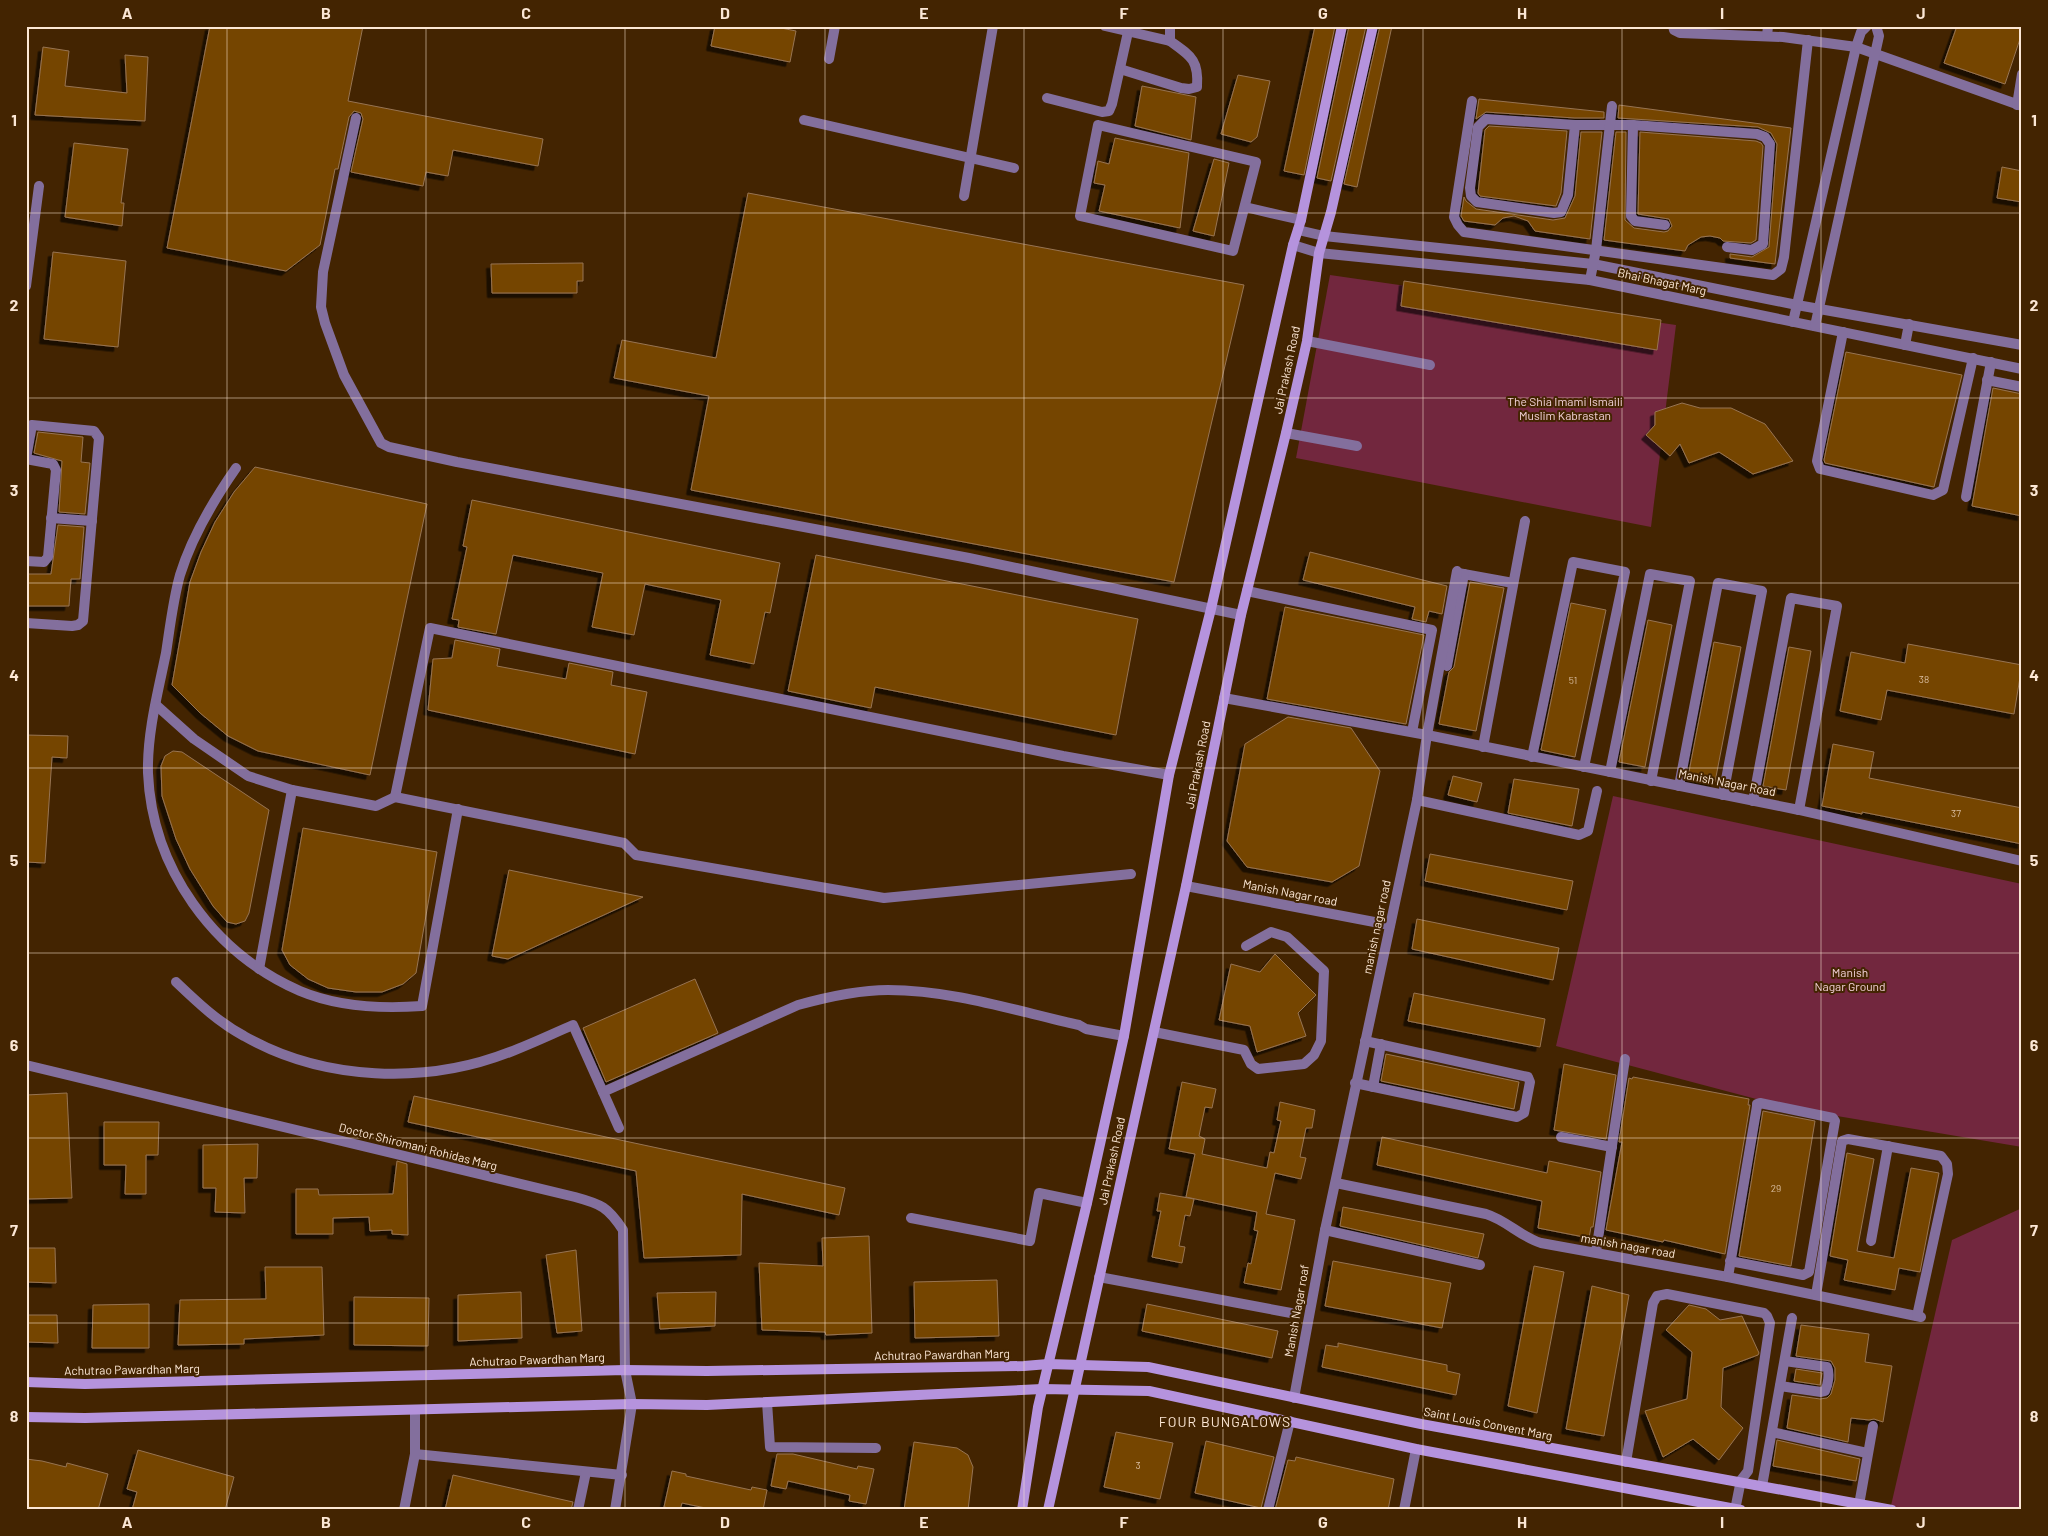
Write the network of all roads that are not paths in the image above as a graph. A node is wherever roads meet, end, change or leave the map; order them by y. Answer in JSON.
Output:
{"nodes":[{"id":1,"x":835,"y":26,"type":"edge"},
{"id":2,"x":993,"y":26,"type":"edge"},
{"id":3,"x":1106,"y":26,"type":"edge"},
{"id":4,"x":1170,"y":26,"type":"edge"},
{"id":5,"x":1342,"y":26,"type":"edge"},
{"id":6,"x":1373,"y":26,"type":"edge"},
{"id":7,"x":1672,"y":26,"type":"edge"},
{"id":8,"x":1867,"y":26,"type":"edge"},
{"id":9,"x":1876,"y":26,"type":"edge"},
{"id":10,"x":1767,"y":31,"type":"edge"},
{"id":11,"x":1128,"y":32,"type":"junction"},
{"id":12,"x":1808,"y":40,"type":"junction"},
{"id":13,"x":1170,"y":41,"type":"junction"},
{"id":14,"x":1856,"y":47,"type":"junction"},
{"id":15,"x":1875,"y":55,"type":"junction"},
{"id":16,"x":829,"y":60,"type":"dead end"},
{"id":17,"x":1120,"y":69,"type":"junction"},
{"id":18,"x":2022,"y":74,"type":"edge"},
{"id":19,"x":1047,"y":98,"type":"dead end"},
{"id":20,"x":1472,"y":101,"type":"dead end"},
{"id":21,"x":1612,"y":106,"type":"dead end"},
{"id":22,"x":2019,"y":106,"type":"edge"},
{"id":23,"x":356,"y":118,"type":"dead end"},
{"id":24,"x":804,"y":120,"type":"dead end"},
{"id":25,"x":1575,"y":125,"type":"junction"},
{"id":26,"x":1610,"y":125,"type":"junction"},
{"id":27,"x":1632,"y":125,"type":"junction"},
{"id":28,"x":971,"y":158,"type":"junction"},
{"id":29,"x":1014,"y":168,"type":"dead end"},
{"id":30,"x":39,"y":186,"type":"dead end"},
{"id":31,"x":964,"y":196,"type":"dead end"},
{"id":32,"x":1245,"y":207,"type":"junction"},
{"id":33,"x":1300,"y":224,"type":"junction"},
{"id":34,"x":1665,"y":225,"type":"dead end"},
{"id":35,"x":1324,"y":236,"type":"junction"},
{"id":36,"x":1373,"y":242,"type":"junction"},
{"id":37,"x":1294,"y":245,"type":"junction"},
{"id":38,"x":1727,"y":248,"type":"dead end"},
{"id":39,"x":1596,"y":250,"type":"junction"},
{"id":40,"x":1319,"y":253,"type":"junction"},
{"id":41,"x":1371,"y":258,"type":"junction"},
{"id":42,"x":1593,"y":264,"type":"junction"},
{"id":43,"x":1590,"y":280,"type":"junction"},
{"id":44,"x":26,"y":286,"type":"edge"},
{"id":45,"x":1797,"y":305,"type":"junction"},
{"id":46,"x":1820,"y":308,"type":"junction"},
{"id":47,"x":1794,"y":322,"type":"junction"},
{"id":48,"x":1909,"y":324,"type":"junction"},
{"id":49,"x":1815,"y":326,"type":"junction"},
{"id":50,"x":1843,"y":332,"type":"junction"},
{"id":51,"x":1307,"y":341,"type":"junction"},
{"id":52,"x":2022,"y":344,"type":"edge"},
{"id":53,"x":1905,"y":345,"type":"junction"},
{"id":54,"x":1973,"y":358,"type":"junction"},
{"id":55,"x":1990,"y":362,"type":"junction"},
{"id":56,"x":1430,"y":365,"type":"dead end"},
{"id":57,"x":2022,"y":368,"type":"edge"},
{"id":58,"x":1987,"y":380,"type":"junction"},
{"id":59,"x":2022,"y":387,"type":"edge"},
{"id":60,"x":1286,"y":433,"type":"junction"},
{"id":61,"x":1357,"y":446,"type":"dead end"},
{"id":62,"x":26,"y":459,"type":"edge"},
{"id":63,"x":236,"y":468,"type":"dead end"},
{"id":64,"x":1966,"y":498,"type":"dead end"},
{"id":65,"x":51,"y":518,"type":"junction"},
{"id":66,"x":92,"y":521,"type":"junction"},
{"id":67,"x":1525,"y":521,"type":"dead end"},
{"id":68,"x":26,"y":561,"type":"edge"},
{"id":69,"x":1513,"y":584,"type":"junction"},
{"id":70,"x":1247,"y":591,"type":"junction"},
{"id":71,"x":1211,"y":609,"type":"junction"},
{"id":72,"x":1241,"y":615,"type":"junction"},
{"id":73,"x":26,"y":623,"type":"edge"},
{"id":74,"x":1444,"y":662,"type":"junction"},
{"id":75,"x":1224,"y":698,"type":"junction"},
{"id":76,"x":156,"y":704,"type":"junction"},
{"id":77,"x":1436,"y":718,"type":"dead end"},
{"id":78,"x":1412,"y":732,"type":"junction"},
{"id":79,"x":1427,"y":735,"type":"junction"},
{"id":80,"x":1483,"y":747,"type":"junction"},
{"id":81,"x":1532,"y":757,"type":"junction"},
{"id":82,"x":1584,"y":767,"type":"junction"},
{"id":83,"x":1610,"y":772,"type":"junction"},
{"id":84,"x":1169,"y":775,"type":"junction"},
{"id":85,"x":1651,"y":781,"type":"junction"},
{"id":86,"x":1679,"y":786,"type":"junction"},
{"id":87,"x":292,"y":790,"type":"junction"},
{"id":88,"x":1596,"y":791,"type":"dead end"},
{"id":89,"x":1723,"y":795,"type":"junction"},
{"id":90,"x":396,"y":797,"type":"junction"},
{"id":91,"x":1417,"y":800,"type":"junction"},
{"id":92,"x":1753,"y":801,"type":"junction"},
{"id":93,"x":458,"y":809,"type":"junction"},
{"id":94,"x":1799,"y":810,"type":"junction"},
{"id":95,"x":2022,"y":861,"type":"edge"},
{"id":96,"x":1131,"y":874,"type":"dead end"},
{"id":97,"x":1186,"y":886,"type":"junction"},
{"id":98,"x":1390,"y":925,"type":"junction"},
{"id":99,"x":1246,"y":946,"type":"dead end"},
{"id":100,"x":259,"y":969,"type":"junction"},
{"id":101,"x":176,"y":982,"type":"dead end"},
{"id":102,"x":1154,"y":1032,"type":"junction"},
{"id":103,"x":1124,"y":1036,"type":"junction"},
{"id":104,"x":1365,"y":1040,"type":"junction"},
{"id":105,"x":1381,"y":1044,"type":"junction"},
{"id":106,"x":1625,"y":1059,"type":"dead end"},
{"id":107,"x":26,"y":1065,"type":"edge"},
{"id":108,"x":1355,"y":1083,"type":"junction"},
{"id":109,"x":1373,"y":1087,"type":"junction"},
{"id":110,"x":603,"y":1092,"type":"junction"},
{"id":111,"x":619,"y":1128,"type":"dead end"},
{"id":112,"x":1562,"y":1137,"type":"dead end"},
{"id":113,"x":1888,"y":1146,"type":"junction"},
{"id":114,"x":1612,"y":1147,"type":"junction"},
{"id":115,"x":1336,"y":1183,"type":"junction"},
{"id":116,"x":1088,"y":1204,"type":"junction"},
{"id":117,"x":911,"y":1218,"type":"dead end"},
{"id":118,"x":1325,"y":1230,"type":"junction"},
{"id":119,"x":1871,"y":1241,"type":"dead end"},
{"id":120,"x":1596,"y":1252,"type":"junction"},
{"id":121,"x":1730,"y":1261,"type":"junction"},
{"id":122,"x":1480,"y":1265,"type":"dead end"},
{"id":123,"x":1099,"y":1277,"type":"junction"},
{"id":124,"x":1728,"y":1277,"type":"junction"},
{"id":125,"x":1816,"y":1295,"type":"junction"},
{"id":126,"x":1291,"y":1313,"type":"dead end"},
{"id":127,"x":1792,"y":1318,"type":"dead end"},
{"id":128,"x":1785,"y":1361,"type":"junction"},
{"id":129,"x":1048,"y":1364,"type":"junction"},
{"id":130,"x":1079,"y":1365,"type":"junction"},
{"id":131,"x":625,"y":1370,"type":"junction"},
{"id":132,"x":26,"y":1382,"type":"edge"},
{"id":133,"x":1780,"y":1386,"type":"junction"},
{"id":134,"x":1042,"y":1389,"type":"junction"},
{"id":135,"x":1074,"y":1391,"type":"junction"},
{"id":136,"x":1294,"y":1398,"type":"junction"},
{"id":137,"x":767,"y":1402,"type":"junction"},
{"id":138,"x":632,"y":1404,"type":"junction"},
{"id":139,"x":415,"y":1410,"type":"junction"},
{"id":140,"x":26,"y":1417,"type":"edge"},
{"id":141,"x":1290,"y":1421,"type":"junction"},
{"id":142,"x":1873,"y":1426,"type":"dead end"},
{"id":143,"x":1772,"y":1432,"type":"junction"},
{"id":144,"x":876,"y":1448,"type":"dead end"},
{"id":145,"x":1416,"y":1449,"type":"junction"},
{"id":146,"x":1867,"y":1453,"type":"junction"},
{"id":147,"x":415,"y":1454,"type":"junction"},
{"id":148,"x":1626,"y":1462,"type":"junction"},
{"id":149,"x":586,"y":1472,"type":"junction"},
{"id":150,"x":622,"y":1475,"type":"junction"},
{"id":151,"x":1740,"y":1482,"type":"junction"},
{"id":152,"x":1762,"y":1486,"type":"junction"},
{"id":153,"x":1858,"y":1505,"type":"junction"},
{"id":154,"x":1737,"y":1509,"type":"edge"},
{"id":155,"x":404,"y":1510,"type":"edge"},
{"id":156,"x":578,"y":1510,"type":"edge"},
{"id":157,"x":616,"y":1510,"type":"edge"},
{"id":158,"x":1022,"y":1510,"type":"edge"},
{"id":159,"x":1048,"y":1510,"type":"edge"},
{"id":160,"x":1268,"y":1510,"type":"edge"},
{"id":161,"x":1404,"y":1510,"type":"edge"},
{"id":162,"x":1892,"y":1510,"type":"edge"}],
"edges":[{"from":1,"to":16,"type":"street"},
{"from":2,"to":28,"type":"street"},
{"from":3,"to":11,"type":"street"},
{"from":4,"to":13,"type":"street"},
{"from":5,"to":33,"type":"main road","name":"Jai Prakash Road"},
{"from":6,"to":35,"type":"main road","name":"Jai Prakash Road"},
{"from":7,"to":10,"type":"street"},
{"from":8,"to":14,"type":"street"},
{"from":9,"to":15,"type":"street"},
{"from":10,"to":12,"type":"street"},
{"from":11,"to":13,"type":"street"},
{"from":11,"to":17,"type":"street"},
{"from":12,"to":14,"type":"street"},
{"from":12,"to":39,"type":"street"},
{"from":13,"to":17,"type":"street"},
{"from":14,"to":15,"type":"street"},
{"from":14,"to":45,"type":"street"},
{"from":15,"to":22,"type":"street"},
{"from":15,"to":46,"type":"street"},
{"from":17,"to":19,"type":"street"},
{"from":18,"to":22,"type":"street"},
{"from":20,"to":39,"type":"street"},
{"from":21,"to":26,"type":"street"},
{"from":23,"to":71,"type":"street"},
{"from":24,"to":28,"type":"street"},
{"from":25,"to":25,"type":"street"},
{"from":25,"to":26,"type":"street"},
{"from":26,"to":27,"type":"street"},
{"from":26,"to":39,"type":"street"},
{"from":27,"to":34,"type":"street"},
{"from":27,"to":38,"type":"street"},
{"from":28,"to":29,"type":"street"},
{"from":28,"to":31,"type":"street"},
{"from":30,"to":44,"type":"street"},
{"from":32,"to":32,"type":"street"},
{"from":32,"to":33,"type":"street"},
{"from":33,"to":35,"type":"street"},
{"from":33,"to":37,"type":"main road","name":"Jai Prakash Road"},
{"from":35,"to":36,"type":"street"},
{"from":35,"to":40,"type":"main road","name":"Jai Prakash Road"},
{"from":36,"to":41,"type":"street"},
{"from":36,"to":42,"type":"street"},
{"from":37,"to":40,"type":"street","name":"Bhai Bhagat Marg"},
{"from":37,"to":71,"type":"main road","name":"Jai Prakash Road"},
{"from":39,"to":42,"type":"street"},
{"from":40,"to":41,"type":"street","name":"Bhai Bhagat Marg"},
{"from":40,"to":51,"type":"main road","name":"Jai Prakash Road"},
{"from":41,"to":43,"type":"street","name":"Bhai Bhagat Marg"},
{"from":42,"to":43,"type":"street"},
{"from":42,"to":45,"type":"street"},
{"from":43,"to":47,"type":"street","name":"Bhai Bhagat Marg"},
{"from":45,"to":46,"type":"street"},
{"from":45,"to":47,"type":"street"},
{"from":46,"to":48,"type":"street"},
{"from":46,"to":49,"type":"street"},
{"from":47,"to":49,"type":"street","name":"Bhai Bhagat Marg"},
{"from":48,"to":52,"type":"street"},
{"from":48,"to":53,"type":"street"},
{"from":49,"to":50,"type":"street","name":"Bhai Bhagat Marg"},
{"from":50,"to":53,"type":"street","name":"Bhai Bhagat Marg"},
{"from":50,"to":54,"type":"street"},
{"from":51,"to":56,"type":"street"},
{"from":51,"to":60,"type":"main road","name":"Jai Prakash Road"},
{"from":53,"to":54,"type":"street","name":"Bhai Bhagat Marg"},
{"from":54,"to":55,"type":"street","name":"Bhai Bhagat Marg"},
{"from":55,"to":57,"type":"street","name":"Bhai Bhagat Marg"},
{"from":55,"to":58,"type":"street"},
{"from":58,"to":59,"type":"street"},
{"from":58,"to":64,"type":"street"},
{"from":60,"to":61,"type":"street"},
{"from":60,"to":70,"type":"main road","name":"Jai Prakash Road"},
{"from":62,"to":65,"type":"street"},
{"from":62,"to":66,"type":"street"},
{"from":63,"to":76,"type":"street"},
{"from":65,"to":66,"type":"street"},
{"from":65,"to":68,"type":"street"},
{"from":66,"to":73,"type":"street"},
{"from":67,"to":69,"type":"street"},
{"from":69,"to":74,"type":"street"},
{"from":69,"to":80,"type":"street"},
{"from":70,"to":72,"type":"main road","name":"Jai Prakash Road"},
{"from":70,"to":78,"type":"street"},
{"from":71,"to":72,"type":"street"},
{"from":71,"to":84,"type":"main road","name":"Jai Prakash Road"},
{"from":72,"to":75,"type":"main road","name":"Jai Prakash Road"},
{"from":74,"to":77,"type":"street"},
{"from":74,"to":79,"type":"street","name":"manish nagar road"},
{"from":75,"to":78,"type":"street","name":"Manish Nagar Road"},
{"from":75,"to":97,"type":"main road","name":"Jai Prakash Road"},
{"from":76,"to":87,"type":"street"},
{"from":76,"to":100,"type":"street"},
{"from":78,"to":79,"type":"street","name":"Manish Nagar Road"},
{"from":79,"to":80,"type":"street","name":"Manish Nagar Road"},
{"from":79,"to":91,"type":"street","name":"manish nagar road"},
{"from":80,"to":81,"type":"street","name":"Manish Nagar Road"},
{"from":81,"to":82,"type":"street","name":"Manish Nagar Road"},
{"from":81,"to":82,"type":"street"},
{"from":82,"to":83,"type":"street","name":"Manish Nagar Road"},
{"from":83,"to":85,"type":"street","name":"Manish Nagar Road"},
{"from":83,"to":85,"type":"street"},
{"from":84,"to":90,"type":"street"},
{"from":84,"to":103,"type":"main road","name":"Jai Prakash Road"},
{"from":85,"to":86,"type":"street","name":"Manish Nagar Road"},
{"from":86,"to":89,"type":"street","name":"Manish Nagar Road"},
{"from":86,"to":89,"type":"street"},
{"from":87,"to":90,"type":"street"},
{"from":87,"to":100,"type":"street"},
{"from":88,"to":91,"type":"street"},
{"from":89,"to":92,"type":"street","name":"Manish Nagar Road"},
{"from":90,"to":93,"type":"street"},
{"from":91,"to":98,"type":"street","name":"manish nagar road"},
{"from":92,"to":94,"type":"street","name":"Manish Nagar Road"},
{"from":92,"to":94,"type":"street"},
{"from":93,"to":96,"type":"street"},
{"from":93,"to":100,"type":"street"},
{"from":94,"to":95,"type":"street","name":"Manish Nagar Road"},
{"from":97,"to":98,"type":"street","name":"Manish Nagar road"},
{"from":97,"to":102,"type":"main road","name":"Jai Prakash Road"},
{"from":98,"to":104,"type":"street","name":"manish nagar road"},
{"from":99,"to":102,"type":"street"},
{"from":101,"to":110,"type":"street"},
{"from":102,"to":123,"type":"main road","name":"Jai Prakash Road"},
{"from":103,"to":110,"type":"street"},
{"from":103,"to":116,"type":"main road","name":"Jai Prakash Road"},
{"from":104,"to":105,"type":"street"},
{"from":104,"to":108,"type":"street","name":"manish nagar road"},
{"from":105,"to":109,"type":"street"},
{"from":105,"to":109,"type":"street"},
{"from":106,"to":114,"type":"street"},
{"from":107,"to":131,"type":"street","name":"Doctor Shiromani Rohidas Marg"},
{"from":108,"to":109,"type":"street"},
{"from":108,"to":115,"type":"street","name":"manish nagar road"},
{"from":110,"to":111,"type":"street"},
{"from":112,"to":114,"type":"street"},
{"from":113,"to":119,"type":"street"},
{"from":113,"to":125,"type":"street"},
{"from":113,"to":125,"type":"street","name":"manish nagar road"},
{"from":114,"to":120,"type":"street"},
{"from":115,"to":118,"type":"street","name":"manish nagar road"},
{"from":115,"to":120,"type":"street","name":"manish nagar road"},
{"from":116,"to":117,"type":"street"},
{"from":116,"to":129,"type":"main road","name":"Jai Prakash Road"},
{"from":118,"to":122,"type":"street"},
{"from":118,"to":136,"type":"street","name":"Manish Nagar roaf"},
{"from":120,"to":124,"type":"street","name":"manish nagar road"},
{"from":121,"to":121,"type":"street"},
{"from":121,"to":124,"type":"street"},
{"from":123,"to":126,"type":"street"},
{"from":123,"to":130,"type":"main road","name":"Jai Prakash Road"},
{"from":124,"to":125,"type":"street","name":"manish nagar road"},
{"from":127,"to":128,"type":"street"},
{"from":128,"to":133,"type":"street"},
{"from":128,"to":133,"type":"street"},
{"from":129,"to":130,"type":"main road","name":"Achutrao Pawardhan Marg"},
{"from":129,"to":131,"type":"main road","name":"Achutrao Pawardhan Marg"},
{"from":129,"to":134,"type":"main road","name":"Jai Prakash Road"},
{"from":130,"to":135,"type":"main road","name":"Jai Prakash Road"},
{"from":130,"to":136,"type":"main road","name":"Saint Louis Convent Marg"},
{"from":131,"to":132,"type":"main road","name":"Achutrao Pawardhan Marg"},
{"from":131,"to":138,"type":"street","name":"Doctor Shiromani Rohidas Marg"},
{"from":133,"to":143,"type":"street"},
{"from":134,"to":135,"type":"main road"},
{"from":134,"to":137,"type":"main road"},
{"from":134,"to":158,"type":"main road","name":"Jai Prakash Road"},
{"from":135,"to":141,"type":"main road"},
{"from":135,"to":159,"type":"main road","name":"Jai Prakash Road"},
{"from":136,"to":148,"type":"main road","name":"Saint Louis Convent Marg"},
{"from":137,"to":138,"type":"main road"},
{"from":137,"to":144,"type":"street"},
{"from":138,"to":139,"type":"main road"},
{"from":138,"to":150,"type":"street","name":"Doctor Shiromani Rohidas Marg"},
{"from":139,"to":140,"type":"main road"},
{"from":139,"to":147,"type":"street"},
{"from":141,"to":145,"type":"main road"},
{"from":141,"to":160,"type":"street"},
{"from":142,"to":146,"type":"street"},
{"from":143,"to":146,"type":"street"},
{"from":143,"to":152,"type":"street"},
{"from":145,"to":154,"type":"main road"},
{"from":145,"to":161,"type":"street"},
{"from":146,"to":153,"type":"street"},
{"from":147,"to":149,"type":"street"},
{"from":147,"to":155,"type":"street"},
{"from":148,"to":151,"type":"main road","name":"Saint Louis Convent Marg"},
{"from":148,"to":151,"type":"street"},
{"from":149,"to":150,"type":"street"},
{"from":149,"to":156,"type":"street"},
{"from":150,"to":157,"type":"street","name":"Doctor Shiromani Rohidas Marg"},
{"from":151,"to":152,"type":"main road","name":"Saint Louis Convent Marg"},
{"from":151,"to":154,"type":"street"},
{"from":152,"to":153,"type":"main road","name":"Saint Louis Convent Marg"},
{"from":153,"to":162,"type":"main road","name":"Saint Louis Convent Marg"}]}
